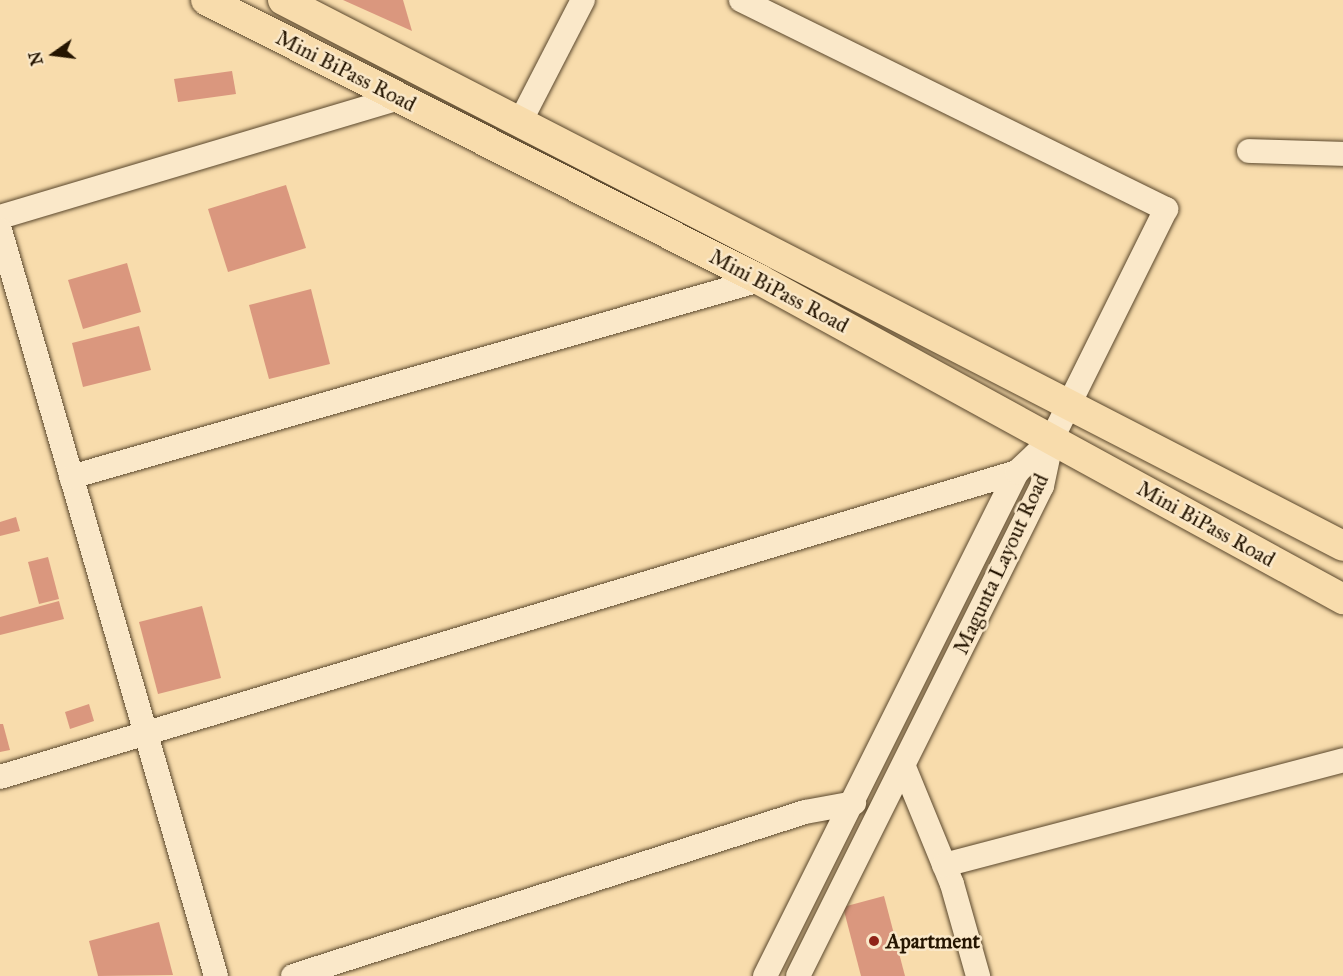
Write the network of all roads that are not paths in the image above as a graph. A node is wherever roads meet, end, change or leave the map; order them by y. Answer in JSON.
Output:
{"nodes":[{"id":1,"x":206,"y":0,"type":"edge"},
{"id":2,"x":284,"y":0,"type":"edge"},
{"id":3,"x":583,"y":0,"type":"edge"},
{"id":4,"x":741,"y":0,"type":"edge"},
{"id":5,"x":399,"y":98,"type":"junction"},
{"id":6,"x":520,"y":122,"type":"junction"},
{"id":7,"x":1249,"y":151,"type":"dead end"},
{"id":8,"x":1343,"y":154,"type":"edge"},
{"id":9,"x":0,"y":217,"type":"edge"},
{"id":10,"x":0,"y":231,"type":"edge"},
{"id":11,"x":760,"y":280,"type":"junction"},
{"id":12,"x":1071,"y":406,"type":"junction"},
{"id":13,"x":1053,"y":439,"type":"junction"},
{"id":14,"x":1017,"y":472,"type":"junction"},
{"id":15,"x":71,"y":477,"type":"junction"},
{"id":16,"x":1343,"y":546,"type":"edge"},
{"id":17,"x":1343,"y":599,"type":"edge"},
{"id":18,"x":146,"y":734,"type":"junction"},
{"id":19,"x":1343,"y":760,"type":"edge"},
{"id":20,"x":904,"y":766,"type":"junction"},
{"id":21,"x":0,"y":777,"type":"edge"},
{"id":22,"x":854,"y":803,"type":"junction"},
{"id":23,"x":944,"y":865,"type":"junction"},
{"id":24,"x":216,"y":976,"type":"edge"},
{"id":25,"x":293,"y":976,"type":"edge"},
{"id":26,"x":765,"y":976,"type":"edge"},
{"id":27,"x":798,"y":976,"type":"edge"},
{"id":28,"x":978,"y":976,"type":"edge"}],
"edges":[{"from":1,"to":5,"type":"main road","name":"Mini BiPass Road"},
{"from":2,"to":6,"type":"main road"},
{"from":3,"to":6,"type":"street"},
{"from":4,"to":12,"type":"street"},
{"from":5,"to":9,"type":"street"},
{"from":5,"to":11,"type":"main road","name":"Mini BiPass Road"},
{"from":6,"to":12,"type":"main road"},
{"from":7,"to":8,"type":"street"},
{"from":10,"to":15,"type":"street"},
{"from":11,"to":13,"type":"main road","name":"Mini BiPass Road"},
{"from":11,"to":15,"type":"street"},
{"from":12,"to":13,"type":"street"},
{"from":12,"to":16,"type":"main road"},
{"from":13,"to":14,"type":"street","name":"Magunta Layout Road"},
{"from":13,"to":17,"type":"main road","name":"Mini BiPass Road"},
{"from":13,"to":20,"type":"street","name":"Magunta Layout Road"},
{"from":14,"to":18,"type":"street"},
{"from":14,"to":22,"type":"street","name":"Magunta Layout Road"},
{"from":15,"to":18,"type":"street"},
{"from":18,"to":21,"type":"street"},
{"from":18,"to":24,"type":"street"},
{"from":19,"to":23,"type":"street"},
{"from":20,"to":23,"type":"street"},
{"from":20,"to":27,"type":"street","name":"Magunta Layout Road"},
{"from":22,"to":25,"type":"street"},
{"from":22,"to":26,"type":"street","name":"Magunta Layout Road"},
{"from":23,"to":28,"type":"street"}]}
